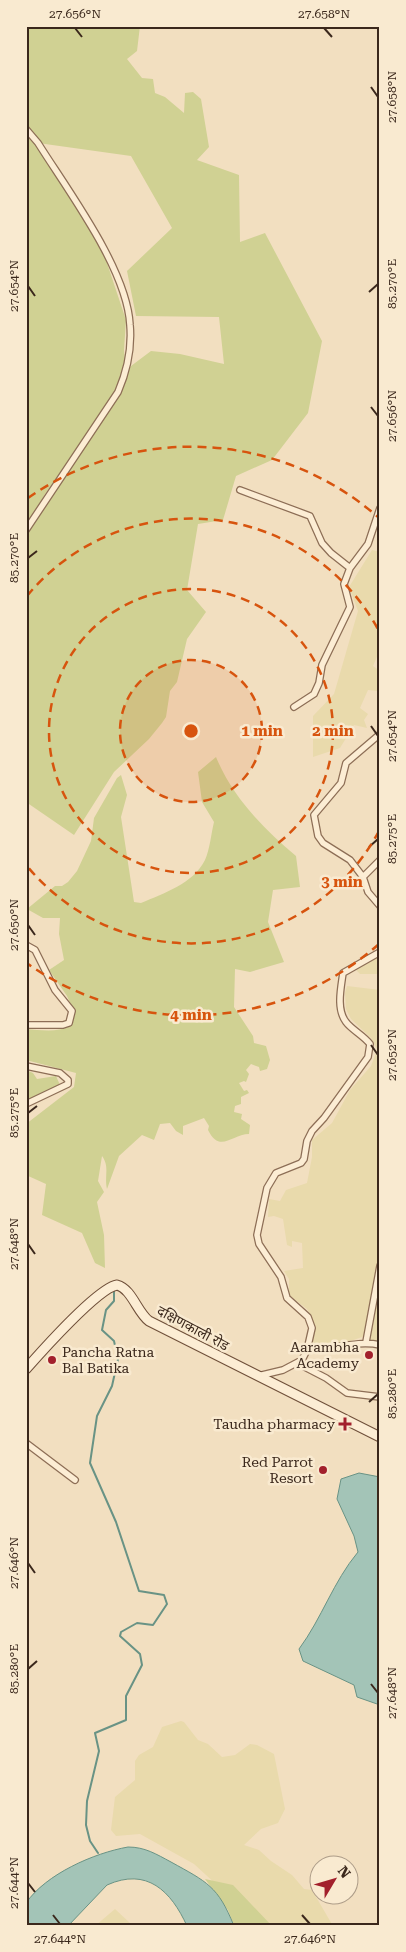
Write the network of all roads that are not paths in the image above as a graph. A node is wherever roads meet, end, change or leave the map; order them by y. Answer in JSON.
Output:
{"nodes":[{"id":1,"x":26,"y":129,"type":"edge"},
{"id":2,"x":240,"y":490,"type":"dead end"},
{"id":3,"x":380,"y":508,"type":"edge"},
{"id":4,"x":26,"y":530,"type":"edge"},
{"id":5,"x":350,"y":568,"type":"junction"},
{"id":6,"x":294,"y":707,"type":"dead end"},
{"id":7,"x":380,"y":734,"type":"edge"},
{"id":8,"x":380,"y":860,"type":"edge"},
{"id":9,"x":363,"y":877,"type":"junction"},
{"id":10,"x":380,"y":906,"type":"edge"},
{"id":11,"x":26,"y":945,"type":"edge"},
{"id":12,"x":380,"y":952,"type":"edge"},
{"id":13,"x":26,"y":1025,"type":"edge"},
{"id":14,"x":26,"y":1066,"type":"edge"},
{"id":15,"x":26,"y":1104,"type":"edge"},
{"id":16,"x":380,"y":1266,"type":"edge"},
{"id":17,"x":366,"y":1342,"type":"junction"},
{"id":18,"x":380,"y":1345,"type":"edge"},
{"id":19,"x":308,"y":1350,"type":"junction"},
{"id":20,"x":297,"y":1363,"type":"junction"},
{"id":21,"x":26,"y":1369,"type":"edge"},
{"id":22,"x":256,"y":1377,"type":"junction"},
{"id":23,"x":380,"y":1397,"type":"edge"},
{"id":24,"x":380,"y":1437,"type":"edge"},
{"id":25,"x":26,"y":1443,"type":"edge"},
{"id":26,"x":75,"y":1480,"type":"dead end"}],
"edges":[{"from":1,"to":4,"type":"street"},
{"from":2,"to":5,"type":"street"},
{"from":3,"to":5,"type":"street"},
{"from":5,"to":6,"type":"street"},
{"from":7,"to":9,"type":"street"},
{"from":8,"to":9,"type":"street"},
{"from":9,"to":10,"type":"street"},
{"from":11,"to":13,"type":"street"},
{"from":12,"to":19,"type":"street"},
{"from":14,"to":15,"type":"street"},
{"from":16,"to":17,"type":"street"},
{"from":17,"to":18,"type":"street"},
{"from":17,"to":19,"type":"street"},
{"from":19,"to":20,"type":"street"},
{"from":20,"to":22,"type":"street"},
{"from":20,"to":23,"type":"street"},
{"from":21,"to":22,"type":"main road","name":"दक्षिणकाली रोड"},
{"from":22,"to":24,"type":"main road","name":"दक्षिणकाली रोड"},
{"from":25,"to":26,"type":"street"}]}
